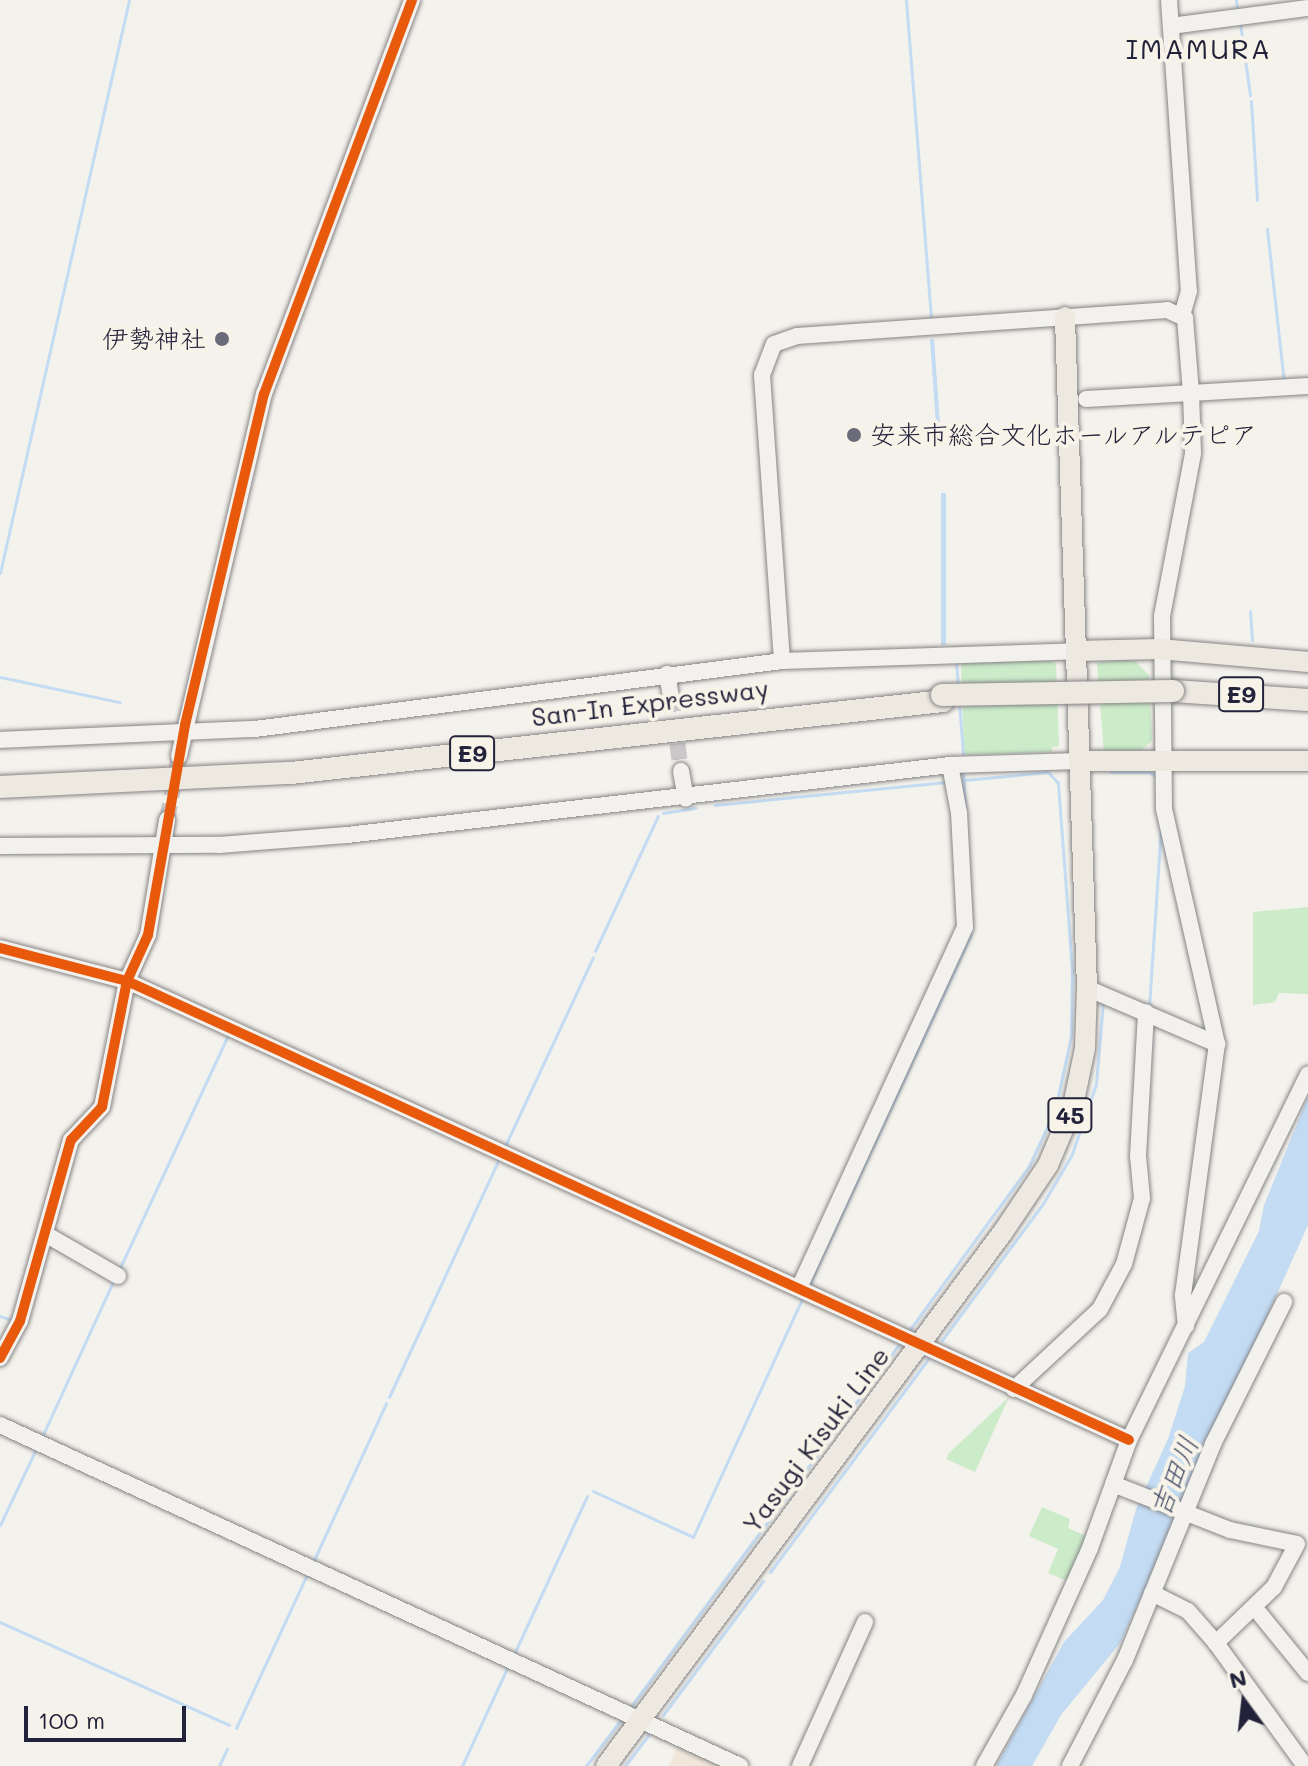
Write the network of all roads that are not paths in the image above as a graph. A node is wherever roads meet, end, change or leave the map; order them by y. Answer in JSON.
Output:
{"nodes":[{"id":1,"x":412,"y":0,"type":"edge"},
{"id":2,"x":1169,"y":0,"type":"edge"},
{"id":3,"x":1308,"y":8,"type":"edge"},
{"id":4,"x":1171,"y":26,"type":"junction"},
{"id":5,"x":1175,"y":313,"type":"junction"},
{"id":6,"x":1065,"y":317,"type":"junction"},
{"id":7,"x":1308,"y":386,"type":"edge"},
{"id":8,"x":1191,"y":393,"type":"junction"},
{"id":9,"x":1086,"y":399,"type":"dead end"},
{"id":10,"x":1159,"y":649,"type":"junction"},
{"id":11,"x":1076,"y":651,"type":"junction"},
{"id":12,"x":782,"y":661,"type":"junction"},
{"id":13,"x":1308,"y":662,"type":"edge"},
{"id":14,"x":667,"y":674,"type":"junction"},
{"id":15,"x":671,"y":696,"type":"tunnel mouth"},
{"id":16,"x":943,"y":698,"type":"junction"},
{"id":17,"x":1308,"y":703,"type":"edge"},
{"id":18,"x":183,"y":735,"type":"junction"},
{"id":19,"x":0,"y":740,"type":"edge"},
{"id":20,"x":179,"y":756,"type":"tunnel mouth"},
{"id":21,"x":1162,"y":760,"type":"junction"},
{"id":22,"x":1079,"y":761,"type":"junction"},
{"id":23,"x":1308,"y":761,"type":"edge"},
{"id":24,"x":950,"y":765,"type":"junction"},
{"id":25,"x":681,"y":771,"type":"tunnel mouth"},
{"id":26,"x":0,"y":780,"type":"edge"},
{"id":27,"x":0,"y":787,"type":"edge"},
{"id":28,"x":686,"y":799,"type":"junction"},
{"id":29,"x":167,"y":820,"type":"tunnel mouth"},
{"id":30,"x":0,"y":846,"type":"edge"},
{"id":31,"x":162,"y":846,"type":"junction"},
{"id":32,"x":0,"y":948,"type":"edge"},
{"id":33,"x":127,"y":981,"type":"junction"},
{"id":34,"x":1087,"y":988,"type":"junction"},
{"id":35,"x":1146,"y":1012,"type":"junction"},
{"id":36,"x":1217,"y":1044,"type":"junction"},
{"id":37,"x":1308,"y":1074,"type":"edge"},
{"id":38,"x":47,"y":1235,"type":"junction"},
{"id":39,"x":118,"y":1276,"type":"dead end"},
{"id":40,"x":799,"y":1288,"type":"junction"},
{"id":41,"x":1284,"y":1302,"type":"dead end"},
{"id":42,"x":1186,"y":1326,"type":"junction"},
{"id":43,"x":919,"y":1345,"type":"junction"},
{"id":44,"x":0,"y":1358,"type":"edge"},
{"id":45,"x":1014,"y":1389,"type":"junction"},
{"id":46,"x":0,"y":1425,"type":"edge"},
{"id":47,"x":1129,"y":1440,"type":"junction"},
{"id":48,"x":1116,"y":1485,"type":"junction"},
{"id":49,"x":1184,"y":1513,"type":"junction"},
{"id":50,"x":1302,"y":1545,"type":"edge"},
{"id":51,"x":1152,"y":1593,"type":"junction"},
{"id":52,"x":1255,"y":1608,"type":"junction"},
{"id":53,"x":865,"y":1622,"type":"dead end"},
{"id":54,"x":1216,"y":1643,"type":"junction"},
{"id":55,"x":1308,"y":1673,"type":"edge"},
{"id":56,"x":640,"y":1720,"type":"junction"},
{"id":57,"x":1306,"y":1765,"type":"edge"},
{"id":58,"x":606,"y":1766,"type":"edge"},
{"id":59,"x":740,"y":1766,"type":"edge"},
{"id":60,"x":800,"y":1766,"type":"edge"},
{"id":61,"x":984,"y":1766,"type":"edge"},
{"id":62,"x":1070,"y":1766,"type":"edge"}],
"edges":[{"from":1,"to":18,"type":"street"},
{"from":2,"to":4,"type":"street"},
{"from":3,"to":4,"type":"street"},
{"from":4,"to":5,"type":"street"},
{"from":5,"to":6,"type":"street"},
{"from":5,"to":8,"type":"street"},
{"from":6,"to":11,"type":"main road","name":"Yasugi Kisuki Line","number":"45"},
{"from":6,"to":12,"type":"street"},
{"from":7,"to":8,"type":"street"},
{"from":8,"to":9,"type":"street"},
{"from":8,"to":10,"type":"street"},
{"from":10,"to":11,"type":"main road"},
{"from":10,"to":13,"type":"main road"},
{"from":10,"to":21,"type":"street"},
{"from":11,"to":12,"type":"street"},
{"from":11,"to":22,"type":"main road","name":"Yasugi Kisuki Line","number":"45"},
{"from":12,"to":14,"type":"street"},
{"from":14,"to":15,"type":"street"},
{"from":14,"to":18,"type":"street"},
{"from":16,"to":17,"type":"highway","name":"San-In Expressway","number":"E9","bridge":true},
{"from":16,"to":26,"type":"highway","name":"San-In Expressway","number":"E9"},
{"from":16,"to":27,"type":"highway","name":"San-In Expressway","number":"E9"},
{"from":18,"to":19,"type":"street"},
{"from":18,"to":20,"type":"street"},
{"from":21,"to":22,"type":"main road"},
{"from":21,"to":23,"type":"main road"},
{"from":21,"to":36,"type":"street"},
{"from":22,"to":24,"type":"street"},
{"from":22,"to":34,"type":"main road","name":"Yasugi Kisuki Line","number":"45"},
{"from":24,"to":28,"type":"street"},
{"from":24,"to":40,"type":"street"},
{"from":25,"to":28,"type":"street"},
{"from":28,"to":31,"type":"street"},
{"from":29,"to":31,"type":"street"},
{"from":30,"to":31,"type":"street"},
{"from":31,"to":33,"type":"street"},
{"from":32,"to":33,"type":"street"},
{"from":33,"to":38,"type":"street"},
{"from":33,"to":40,"type":"street"},
{"from":34,"to":35,"type":"street"},
{"from":34,"to":43,"type":"main road","name":"Yasugi Kisuki Line","number":"45"},
{"from":35,"to":36,"type":"street"},
{"from":35,"to":45,"type":"street"},
{"from":36,"to":42,"type":"street"},
{"from":37,"to":42,"type":"street"},
{"from":38,"to":39,"type":"street"},
{"from":38,"to":44,"type":"street"},
{"from":40,"to":43,"type":"street"},
{"from":41,"to":49,"type":"street"},
{"from":42,"to":47,"type":"street"},
{"from":43,"to":45,"type":"street"},
{"from":43,"to":56,"type":"main road","name":"Yasugi Kisuki Line","number":"45"},
{"from":45,"to":47,"type":"street"},
{"from":46,"to":56,"type":"street"},
{"from":47,"to":48,"type":"street"},
{"from":48,"to":49,"type":"street"},
{"from":48,"to":61,"type":"street"},
{"from":49,"to":50,"type":"street"},
{"from":49,"to":51,"type":"street"},
{"from":50,"to":52,"type":"street"},
{"from":51,"to":54,"type":"street"},
{"from":51,"to":62,"type":"street"},
{"from":52,"to":54,"type":"street"},
{"from":52,"to":55,"type":"street"},
{"from":53,"to":60,"type":"street"},
{"from":54,"to":57,"type":"street"},
{"from":56,"to":58,"type":"main road","name":"Yasugi Kisuki Line","number":"45"},
{"from":56,"to":59,"type":"street"}]}
